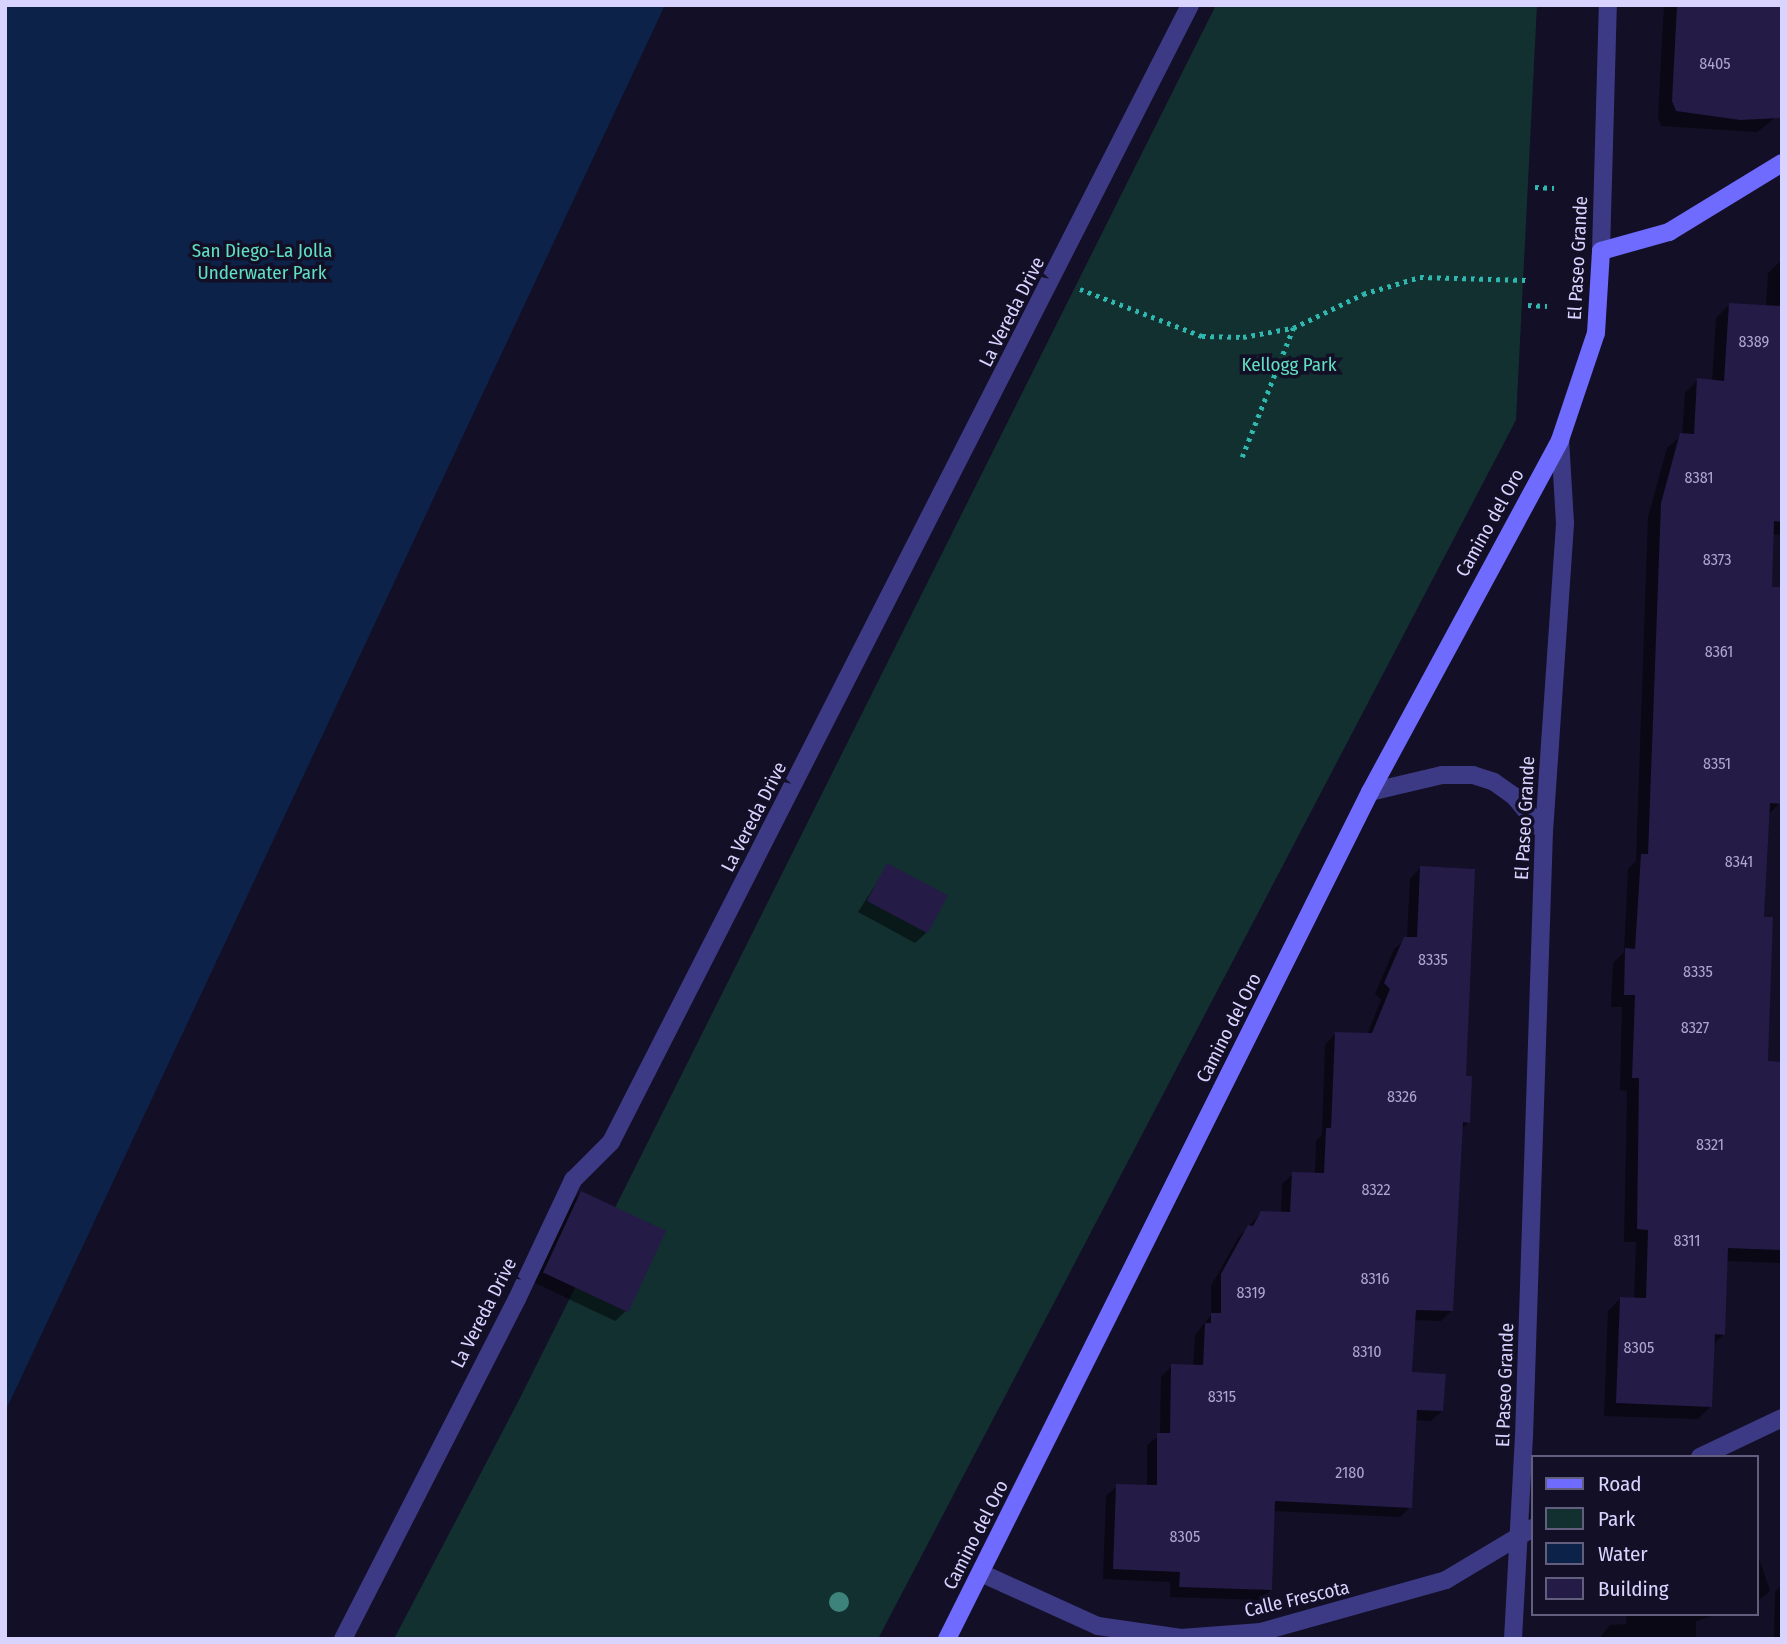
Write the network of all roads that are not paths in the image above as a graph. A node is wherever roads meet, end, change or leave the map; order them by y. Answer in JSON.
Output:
{"nodes":[{"id":1,"x":1190,"y":5,"type":"edge"},
{"id":2,"x":1608,"y":5,"type":"edge"},
{"id":3,"x":1782,"y":163,"type":"edge"},
{"id":4,"x":1601,"y":251,"type":"junction"},
{"id":5,"x":1560,"y":440,"type":"junction"},
{"id":6,"x":1370,"y":792,"type":"junction"},
{"id":7,"x":1544,"y":832,"type":"junction"},
{"id":8,"x":1782,"y":1418,"type":"edge"},
{"id":9,"x":1704,"y":1455,"type":"edge"},
{"id":10,"x":1526,"y":1532,"type":"edge"},
{"id":11,"x":981,"y":1573,"type":"junction"},
{"id":12,"x":343,"y":1639,"type":"edge"},
{"id":13,"x":947,"y":1639,"type":"edge"},
{"id":14,"x":1513,"y":1639,"type":"edge"}],
"edges":[{"from":1,"to":12,"type":"street","name":"La Vereda Drive"},
{"from":2,"to":4,"type":"street","name":"El Paseo Grande"},
{"from":3,"to":4,"type":"street"},
{"from":4,"to":5,"type":"street","name":"El Paseo Grande"},
{"from":5,"to":6,"type":"street","name":"Camino del Oro"},
{"from":5,"to":7,"type":"street","name":"El Paseo Grande"},
{"from":6,"to":7,"type":"street"},
{"from":6,"to":11,"type":"street","name":"Camino del Oro"},
{"from":7,"to":10,"type":"street","name":"El Paseo Grande"},
{"from":8,"to":9,"type":"street"},
{"from":10,"to":11,"type":"street","name":"Calle Frescota"},
{"from":10,"to":14,"type":"street","name":"El Paseo Grande"},
{"from":11,"to":13,"type":"street","name":"Camino del Oro"}]}
